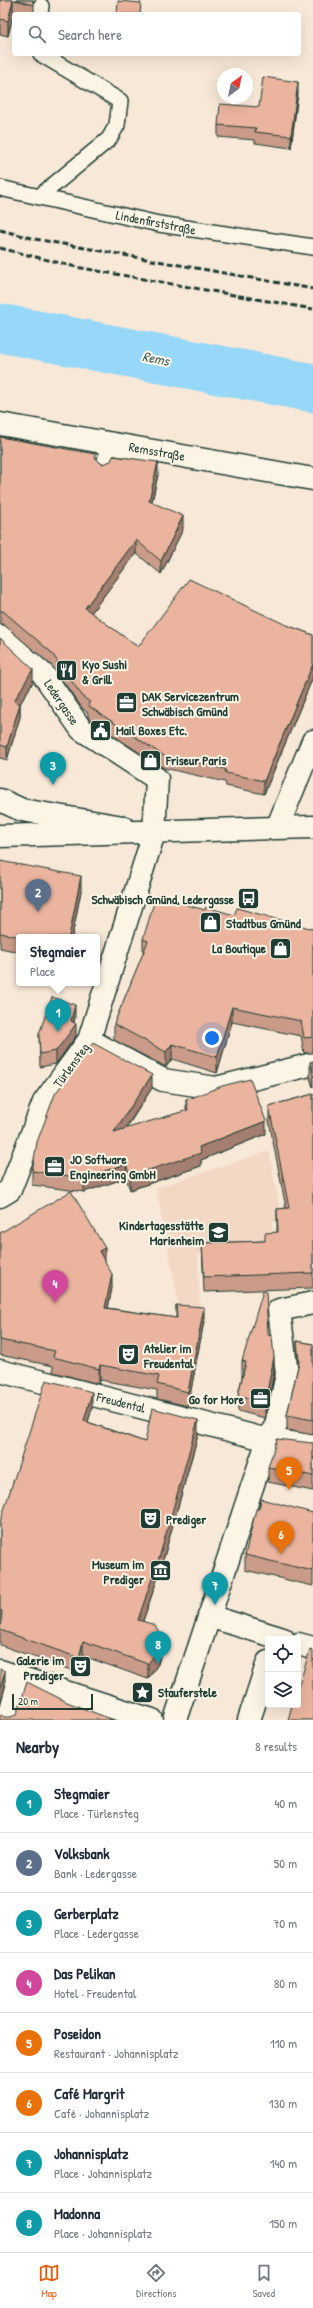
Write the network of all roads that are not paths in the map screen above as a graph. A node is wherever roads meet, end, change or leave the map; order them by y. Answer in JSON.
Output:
{"nodes":[{"id":1,"x":44,"y":56,"type":"edge"},
{"id":2,"x":0,"y":188,"type":"edge"},
{"id":3,"x":39,"y":197,"type":"junction"},
{"id":4,"x":313,"y":247,"type":"edge"},
{"id":5,"x":0,"y":424,"type":"edge"},
{"id":6,"x":108,"y":443,"type":"junction"},
{"id":7,"x":104,"y":468,"type":"edge"},
{"id":8,"x":313,"y":479,"type":"edge"},
{"id":9,"x":0,"y":636,"type":"edge"},
{"id":10,"x":313,"y":741,"type":"edge"},
{"id":11,"x":0,"y":800,"type":"edge"},
{"id":12,"x":313,"y":827,"type":"edge"},
{"id":13,"x":277,"y":828,"type":"junction"},
{"id":14,"x":154,"y":833,"type":"junction"},
{"id":15,"x":0,"y":836,"type":"edge"},
{"id":16,"x":89,"y":1040,"type":"junction"},
{"id":17,"x":313,"y":1064,"type":"edge"},
{"id":18,"x":0,"y":1196,"type":"edge"},
{"id":19,"x":313,"y":1303,"type":"edge"},
{"id":20,"x":0,"y":1371,"type":"edge"},
{"id":21,"x":268,"y":1440,"type":"junction"},
{"id":22,"x":313,"y":1446,"type":"edge"},
{"id":23,"x":209,"y":1616,"type":"junction"},
{"id":24,"x":272,"y":1636,"type":"edge"},
{"id":25,"x":301,"y":1645,"type":"edge"},
{"id":26,"x":313,"y":1648,"type":"edge"},
{"id":27,"x":265,"y":1671,"type":"edge"},
{"id":28,"x":10,"y":1674,"type":"edge"},
{"id":29,"x":8,"y":1720,"type":"edge"},
{"id":30,"x":152,"y":1720,"type":"edge"},
{"id":31,"x":174,"y":1720,"type":"edge"},
{"id":32,"x":249,"y":1720,"type":"edge"}],
"edges":[{"from":1,"to":3,"type":"lane"},
{"from":2,"to":3,"type":"lane","name":"Lindenfirststraße"},
{"from":3,"to":4,"type":"lane","name":"Lindenfirststraße"},
{"from":5,"to":6,"type":"street","name":"Remsstraße"},
{"from":6,"to":7,"type":"lane"},
{"from":6,"to":8,"type":"street","name":"Remsstraße"},
{"from":9,"to":14,"type":"street","name":"Ledergasse"},
{"from":10,"to":13,"type":"street"},
{"from":11,"to":14,"type":"street"},
{"from":12,"to":13,"type":"street"},
{"from":13,"to":14,"type":"street"},
{"from":14,"to":15,"type":"street"},
{"from":14,"to":16,"type":"street","name":"Türlensteg"},
{"from":16,"to":17,"type":"street"},
{"from":16,"to":18,"type":"street","name":"Türlensteg"},
{"from":19,"to":21,"type":"street"},
{"from":20,"to":21,"type":"street","name":"Freudental"},
{"from":21,"to":22,"type":"street","name":"Freudental"},
{"from":21,"to":23,"type":"street"},
{"from":23,"to":24,"type":"street"},
{"from":23,"to":31,"type":"street"},
{"from":25,"to":26,"type":"street"},
{"from":27,"to":32,"type":"street"},
{"from":28,"to":29,"type":"street"},
{"from":28,"to":30,"type":"street"}]}
